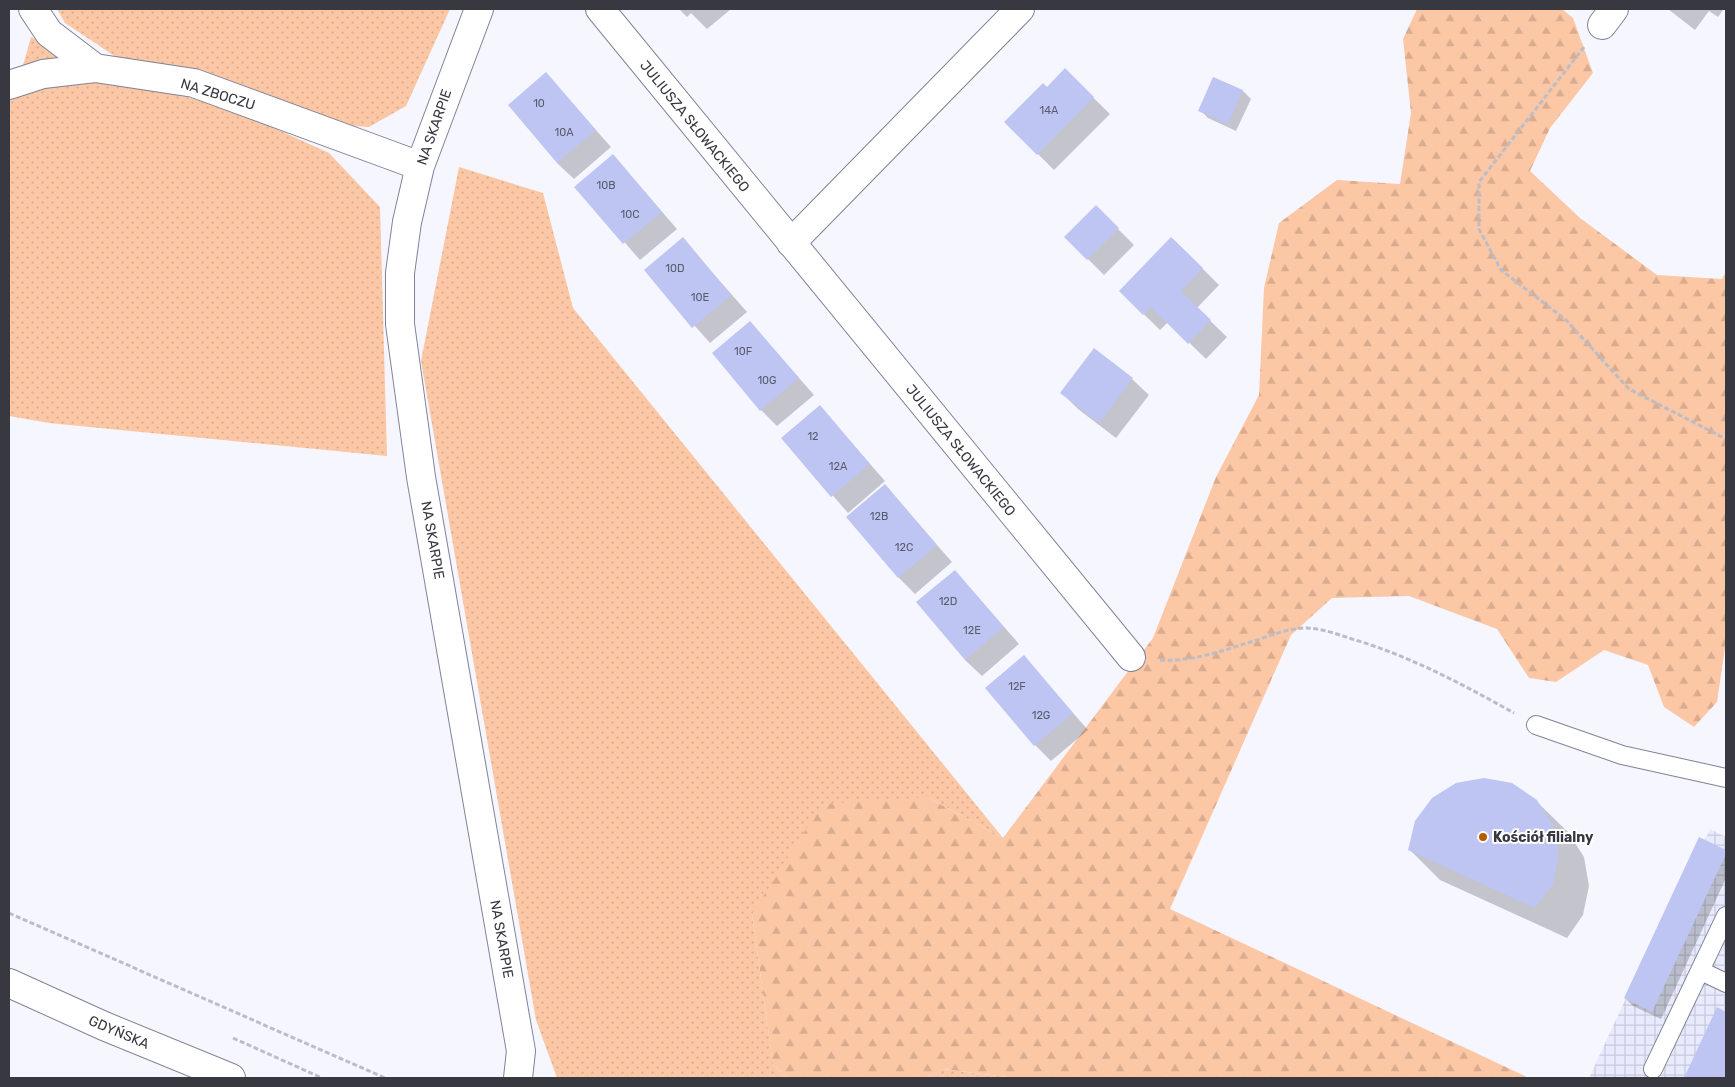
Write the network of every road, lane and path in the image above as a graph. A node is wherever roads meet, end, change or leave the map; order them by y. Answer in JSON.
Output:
{"nodes":[{"id":1,"x":32,"y":9,"type":"edge"},
{"id":2,"x":480,"y":9,"type":"edge"},
{"id":3,"x":600,"y":9,"type":"edge"},
{"id":4,"x":1020,"y":9,"type":"edge"},
{"id":5,"x":1608,"y":17,"type":"edge"},
{"id":6,"x":95,"y":68,"type":"junction"},
{"id":7,"x":9,"y":85,"type":"edge"},
{"id":8,"x":420,"y":166,"type":"junction"},
{"id":9,"x":791,"y":243,"type":"junction"},
{"id":10,"x":1726,"y":439,"type":"edge"},
{"id":11,"x":1131,"y":657,"type":"joint"},
{"id":12,"x":1536,"y":724,"type":"joint"},
{"id":13,"x":1726,"y":778,"type":"edge"},
{"id":14,"x":9,"y":913,"type":"edge"},
{"id":15,"x":1726,"y":916,"type":"edge"},
{"id":16,"x":1700,"y":971,"type":"junction"},
{"id":17,"x":9,"y":983,"type":"edge"},
{"id":18,"x":1726,"y":983,"type":"edge"},
{"id":19,"x":232,"y":1038,"type":"dead end"},
{"id":20,"x":1653,"y":1068,"type":"dead end"},
{"id":21,"x":230,"y":1078,"type":"edge"},
{"id":22,"x":322,"y":1078,"type":"edge"},
{"id":23,"x":385,"y":1078,"type":"edge"},
{"id":24,"x":518,"y":1078,"type":"edge"}],
"edges":[{"from":1,"to":6,"type":"street"},
{"from":2,"to":8,"type":"street","name":"NA SKARPIE"},
{"from":3,"to":9,"type":"street","name":"JULIUSZA SŁOWACKIEGO"},
{"from":4,"to":9,"type":"street"},
{"from":5,"to":10,"type":"path"},
{"from":6,"to":7,"type":"street","name":"NA ZBOCZU"},
{"from":6,"to":8,"type":"street","name":"NA ZBOCZU"},
{"from":8,"to":24,"type":"street","name":"NA SKARPIE"},
{"from":9,"to":11,"type":"street","name":"JULIUSZA SŁOWACKIEGO"},
{"from":11,"to":12,"type":"path"},
{"from":12,"to":13,"type":"lane"},
{"from":14,"to":23,"type":"path"},
{"from":15,"to":16,"type":"lane"},
{"from":16,"to":18,"type":"lane"},
{"from":16,"to":20,"type":"lane"},
{"from":17,"to":21,"type":"street","name":"GDYŃSKA"},
{"from":19,"to":22,"type":"path"}]}
